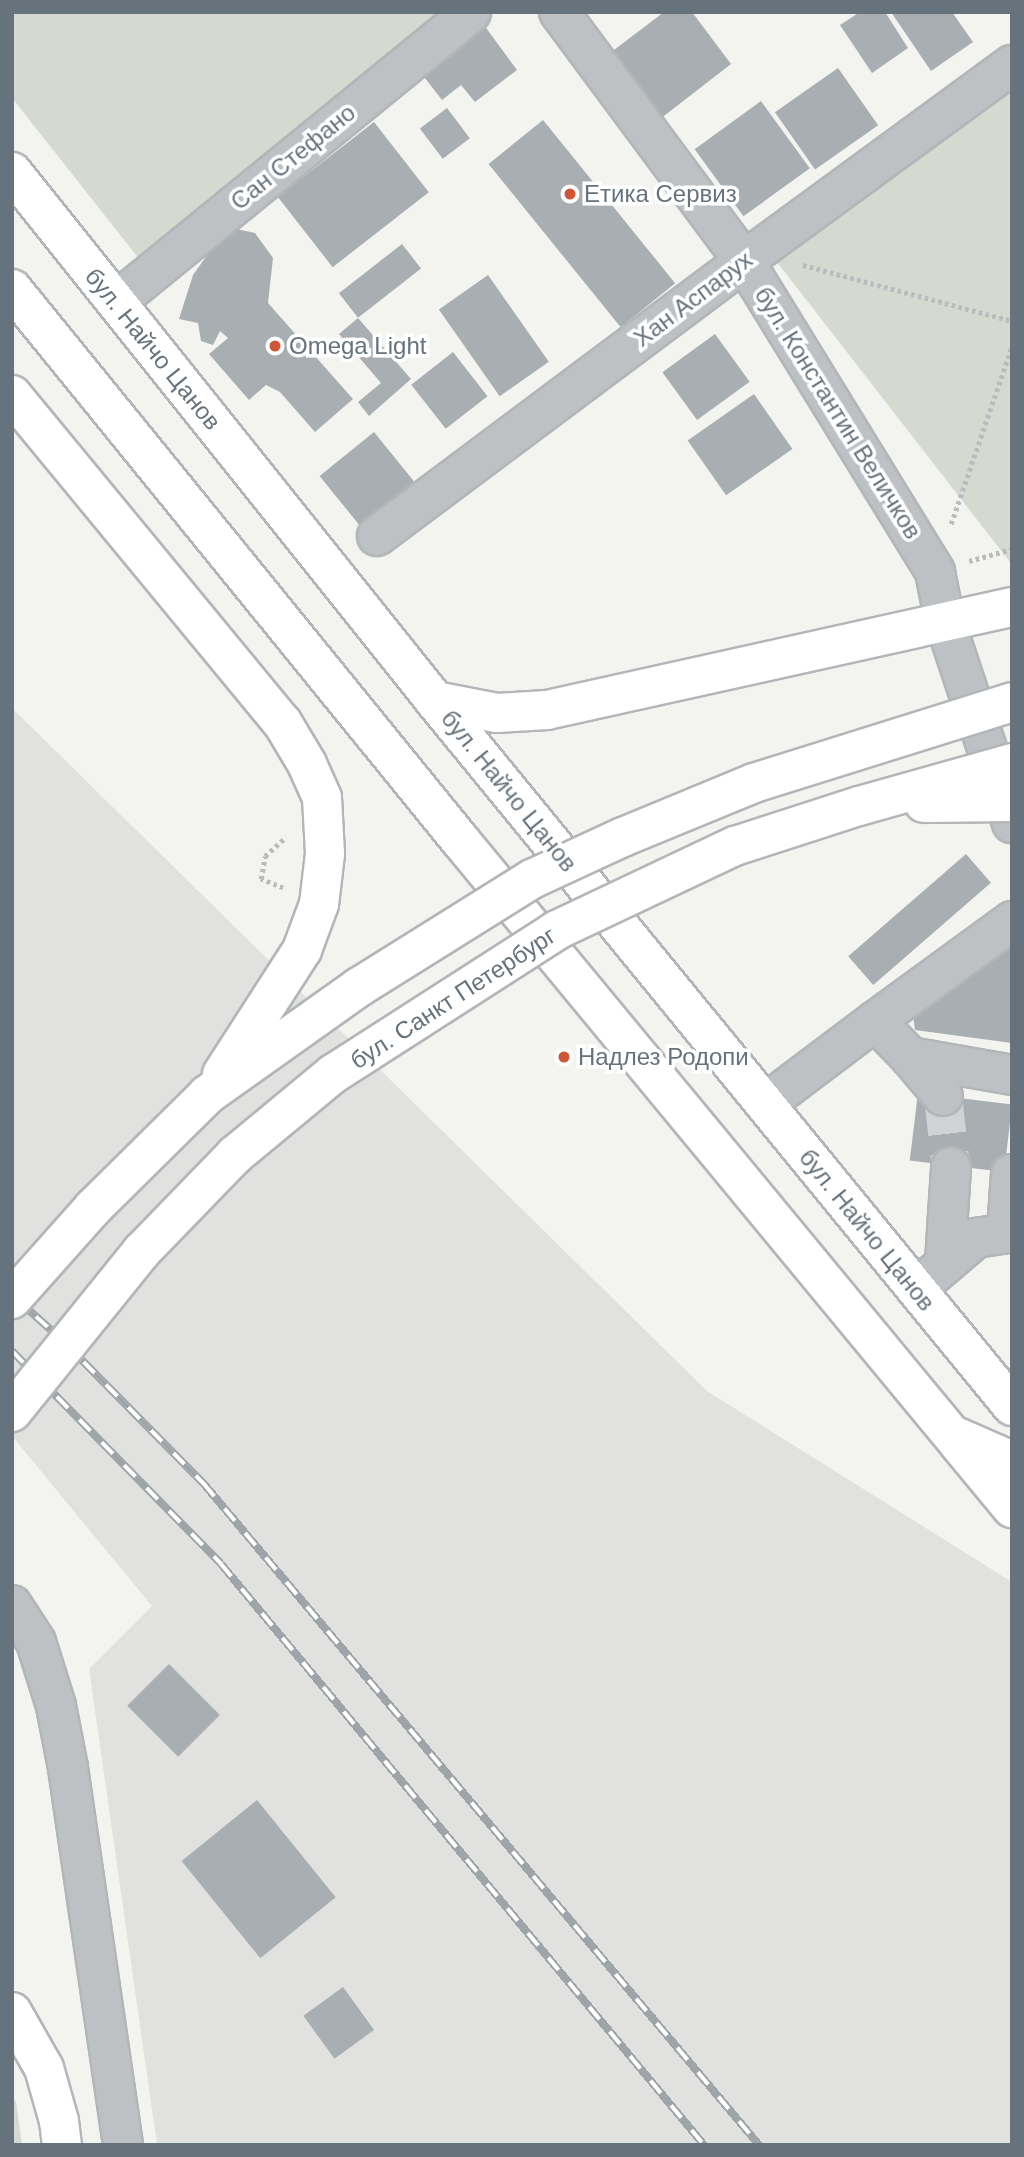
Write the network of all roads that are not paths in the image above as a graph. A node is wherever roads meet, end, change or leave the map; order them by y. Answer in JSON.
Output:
{"nodes":[{"id":1,"x":471,"y":12,"type":"edge"},
{"id":2,"x":559,"y":12,"type":"edge"},
{"id":3,"x":1012,"y":65,"type":"edge"},
{"id":4,"x":12,"y":172,"type":"edge"},
{"id":5,"x":744,"y":261,"type":"junction"},
{"id":6,"x":12,"y":289,"type":"edge"},
{"id":7,"x":116,"y":302,"type":"junction"},
{"id":8,"x":12,"y":395,"type":"edge"},
{"id":9,"x":377,"y":537,"type":"dead end"},
{"id":10,"x":1012,"y":607,"type":"edge"},
{"id":11,"x":945,"y":622,"type":"junction"},
{"id":12,"x":435,"y":701,"type":"junction"},
{"id":13,"x":1012,"y":702,"type":"edge"},
{"id":14,"x":1012,"y":762,"type":"edge"},
{"id":15,"x":1012,"y":802,"type":"edge"},
{"id":16,"x":859,"y":806,"type":"junction"},
{"id":17,"x":1012,"y":822,"type":"edge"},
{"id":18,"x":1012,"y":921,"type":"edge"},
{"id":19,"x":875,"y":1021,"type":"junction"},
{"id":20,"x":910,"y":1057,"type":"junction"},
{"id":21,"x":1012,"y":1075,"type":"edge"},
{"id":22,"x":207,"y":1095,"type":"junction"},
{"id":23,"x":943,"y":1096,"type":"tunnel mouth"},
{"id":24,"x":765,"y":1104,"type":"junction"},
{"id":25,"x":951,"y":1167,"type":"tunnel mouth"},
{"id":26,"x":1011,"y":1174,"type":"edge"},
{"id":27,"x":1009,"y":1231,"type":"edge"},
{"id":28,"x":945,"y":1261,"type":"junction"},
{"id":29,"x":916,"y":1289,"type":"junction"},
{"id":30,"x":12,"y":1299,"type":"edge"},
{"id":31,"x":1007,"y":1396,"type":"edge"},
{"id":32,"x":12,"y":1412,"type":"edge"},
{"id":33,"x":949,"y":1434,"type":"junction"},
{"id":34,"x":1012,"y":1461,"type":"edge"},
{"id":35,"x":1012,"y":1508,"type":"edge"},
{"id":36,"x":12,"y":1605,"type":"edge"},
{"id":37,"x":12,"y":2012,"type":"edge"},
{"id":38,"x":62,"y":2145,"type":"edge"},
{"id":39,"x":123,"y":2145,"type":"edge"}],
"edges":[{"from":1,"to":7,"type":"street","name":"Сан Стефано"},
{"from":2,"to":5,"type":"street","name":"бул. Константин Величков"},
{"from":3,"to":5,"type":"street","name":"Хан Аспарух"},
{"from":4,"to":7,"type":"main road","name":"бул. Найчо Цанов"},
{"from":5,"to":9,"type":"street","name":"Хан Аспарух"},
{"from":5,"to":11,"type":"street","name":"бул. Константин Величков"},
{"from":6,"to":33,"type":"main road"},
{"from":7,"to":12,"type":"main road","name":"бул. Найчо Цанов"},
{"from":8,"to":22,"type":"main road","bridge":true},
{"from":10,"to":11,"type":"main road"},
{"from":11,"to":12,"type":"main road"},
{"from":11,"to":17,"type":"street","name":"бул. Константин Величков"},
{"from":12,"to":24,"type":"main road","name":"бул. Найчо Цанов"},
{"from":13,"to":22,"type":"main road","bridge":true},
{"from":14,"to":16,"type":"main road","name":"бул. Санкт Петербург","bridge":true},
{"from":15,"to":16,"type":"main road","bridge":true},
{"from":16,"to":32,"type":"main road","name":"бул. Санкт Петербург","bridge":true},
{"from":18,"to":19,"type":"street"},
{"from":19,"to":20,"type":"street"},
{"from":19,"to":24,"type":"street"},
{"from":20,"to":21,"type":"street"},
{"from":20,"to":23,"type":"street"},
{"from":22,"to":30,"type":"main road","bridge":true},
{"from":24,"to":29,"type":"main road","name":"бул. Найчо Цанов"},
{"from":25,"to":28,"type":"street"},
{"from":26,"to":27,"type":"street"},
{"from":27,"to":28,"type":"street"},
{"from":28,"to":29,"type":"street"},
{"from":29,"to":31,"type":"main road","name":"бул. Найчо Цанов"},
{"from":33,"to":34,"type":"main road"},
{"from":33,"to":35,"type":"main road"},
{"from":36,"to":39,"type":"street"},
{"from":37,"to":38,"type":"main road"}]}
